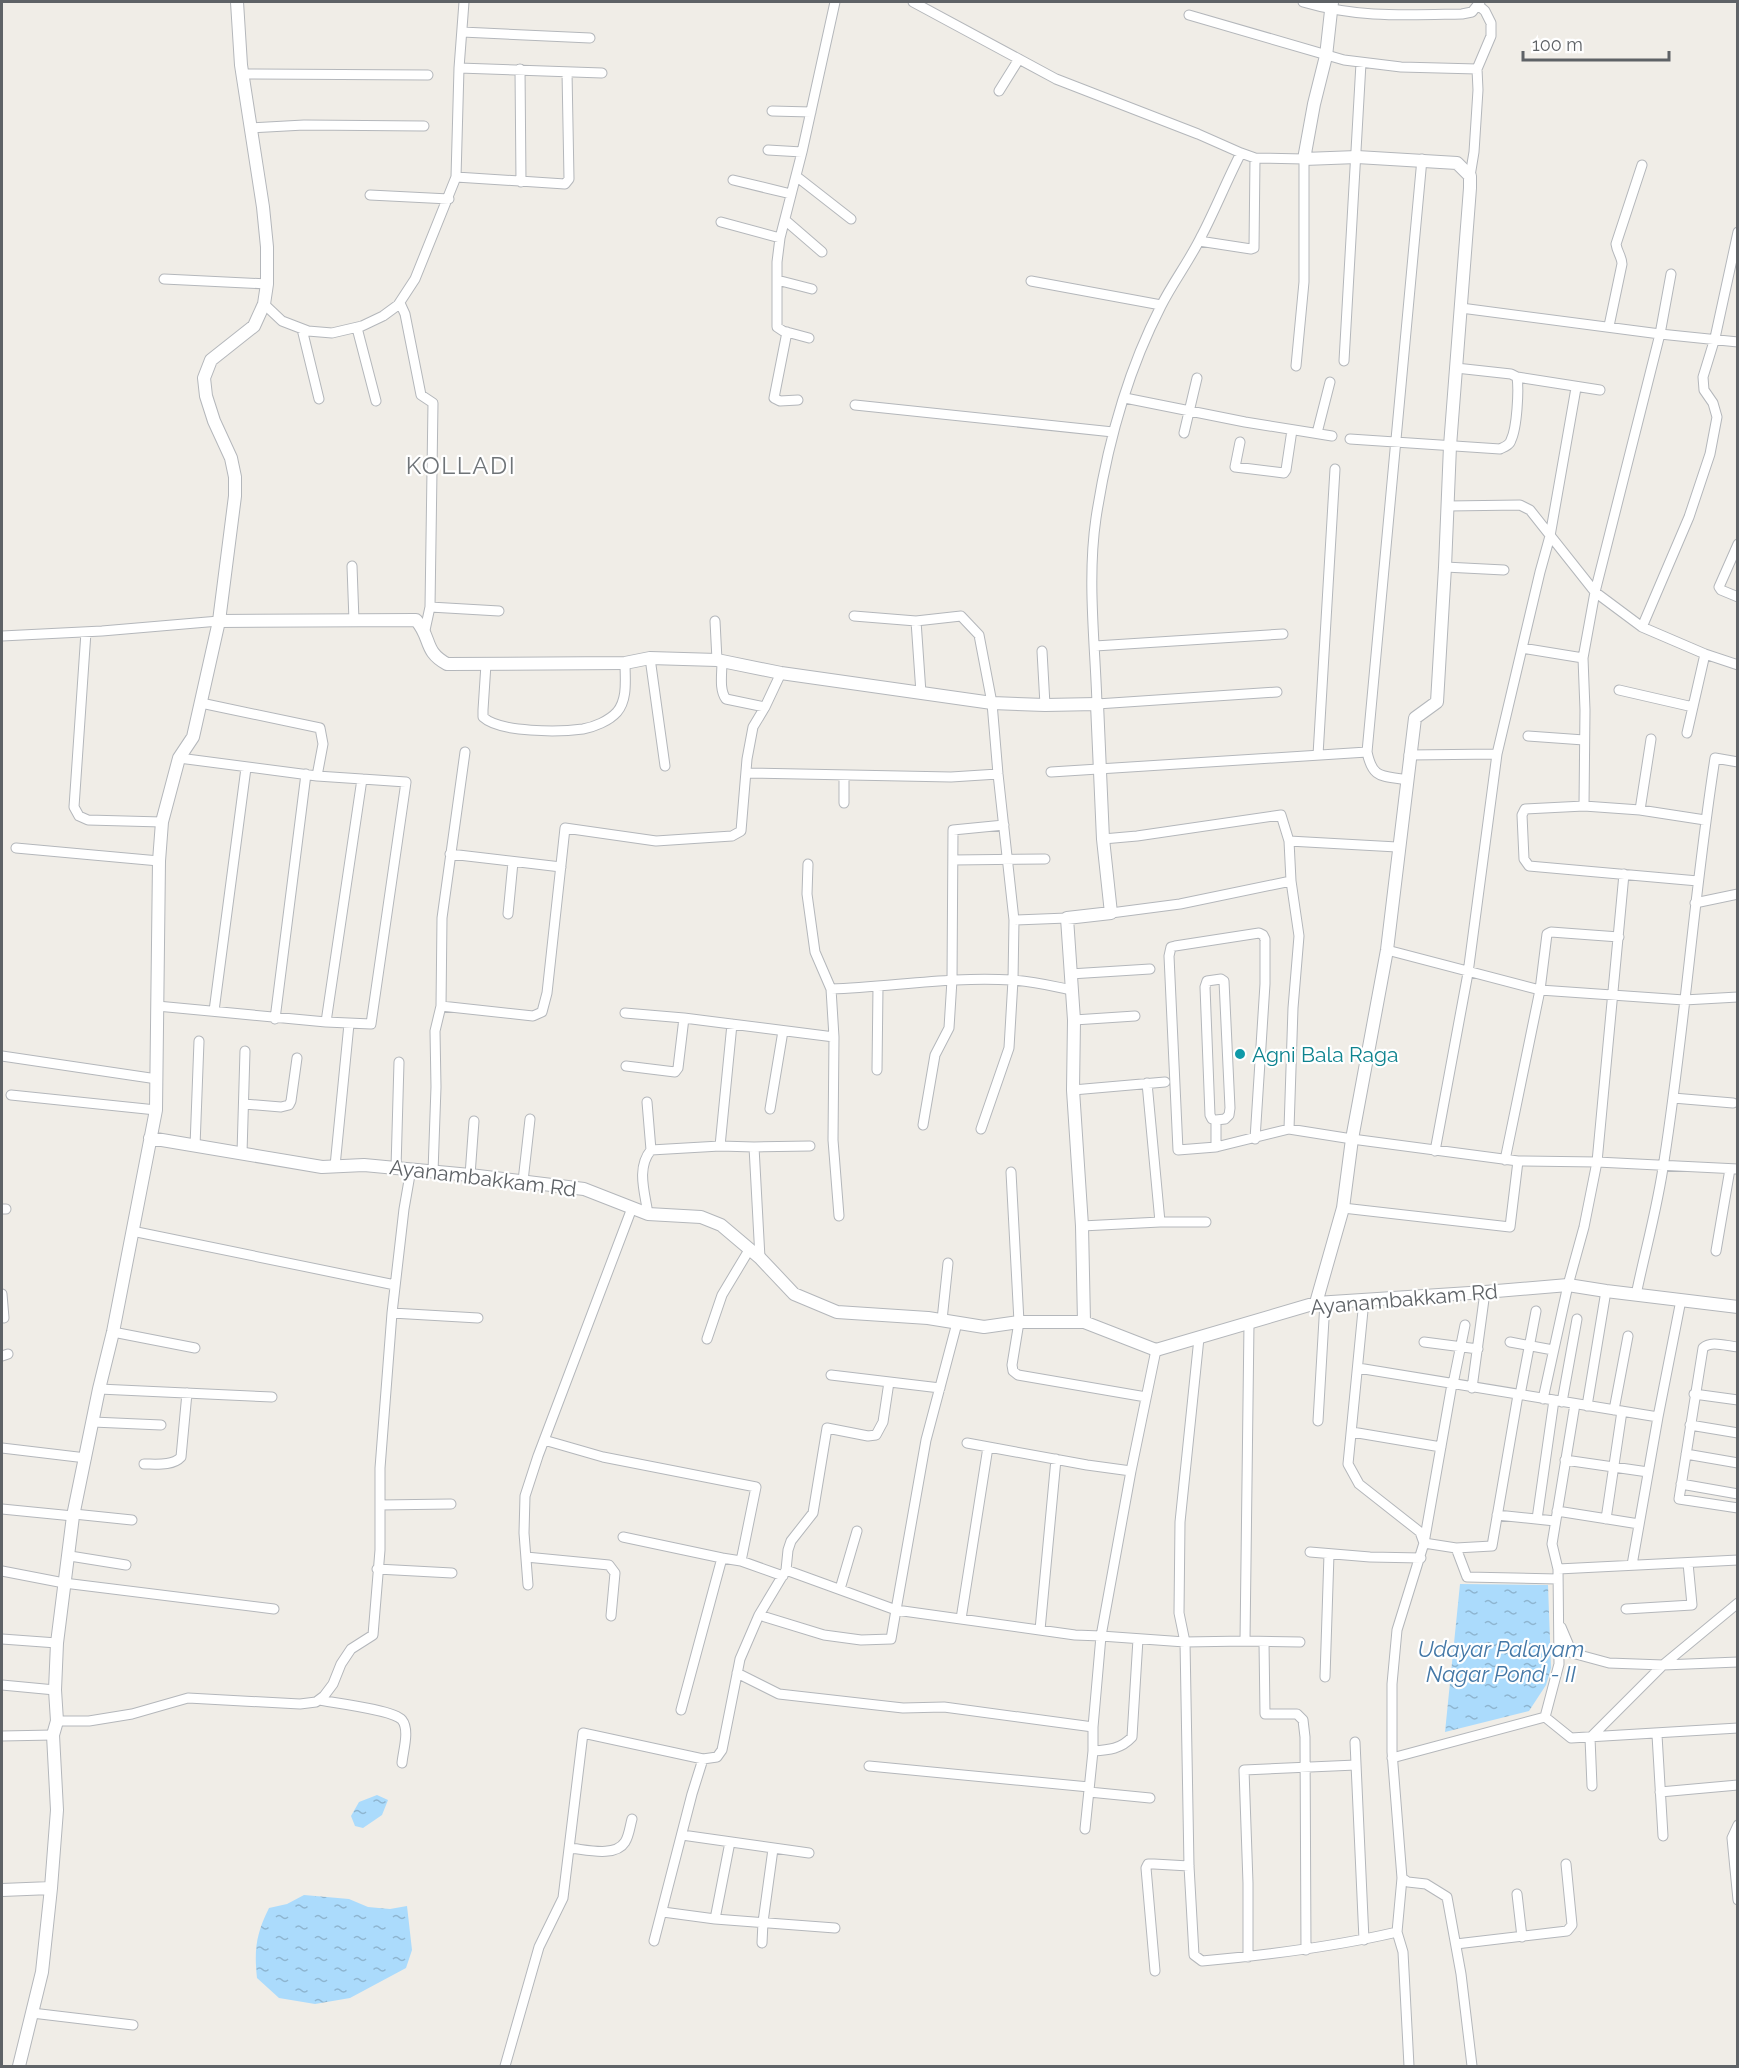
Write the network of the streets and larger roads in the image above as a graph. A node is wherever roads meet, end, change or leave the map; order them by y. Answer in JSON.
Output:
{"nodes":[{"id":1,"x":237,"y":2,"type":"edge"},
{"id":2,"x":464,"y":2,"type":"edge"},
{"id":3,"x":836,"y":2,"type":"edge"},
{"id":4,"x":913,"y":2,"type":"edge"},
{"id":5,"x":1303,"y":2,"type":"edge"},
{"id":6,"x":1479,"y":3,"type":"edge"},
{"id":7,"x":1331,"y":6,"type":"edge"},
{"id":8,"x":1189,"y":15,"type":"dead end"},
{"id":9,"x":462,"y":32,"type":"junction"},
{"id":10,"x":590,"y":38,"type":"dead end"},
{"id":11,"x":1326,"y":56,"type":"junction"},
{"id":12,"x":1019,"y":59,"type":"junction"},
{"id":13,"x":1361,"y":63,"type":"junction"},
{"id":14,"x":459,"y":68,"type":"junction"},
{"id":15,"x":520,"y":69,"type":"junction"},
{"id":16,"x":1477,"y":69,"type":"junction"},
{"id":17,"x":567,"y":72,"type":"junction"},
{"id":18,"x":602,"y":73,"type":"dead end"},
{"id":19,"x":242,"y":74,"type":"junction"},
{"id":20,"x":428,"y":75,"type":"dead end"},
{"id":21,"x":999,"y":91,"type":"dead end"},
{"id":22,"x":772,"y":111,"type":"dead end"},
{"id":23,"x":811,"y":112,"type":"junction"},
{"id":24,"x":424,"y":126,"type":"dead end"},
{"id":25,"x":250,"y":128,"type":"junction"},
{"id":26,"x":768,"y":150,"type":"dead end"},
{"id":27,"x":802,"y":152,"type":"junction"},
{"id":28,"x":1241,"y":153,"type":"junction"},
{"id":29,"x":1357,"y":157,"type":"junction"},
{"id":30,"x":1255,"y":158,"type":"junction"},
{"id":31,"x":1304,"y":159,"type":"junction"},
{"id":32,"x":1422,"y":159,"type":"junction"},
{"id":33,"x":1642,"y":165,"type":"dead end"},
{"id":34,"x":796,"y":176,"type":"junction"},
{"id":35,"x":1470,"y":176,"type":"junction"},
{"id":36,"x":456,"y":177,"type":"junction"},
{"id":37,"x":733,"y":180,"type":"dead end"},
{"id":38,"x":521,"y":182,"type":"junction"},
{"id":39,"x":791,"y":194,"type":"junction"},
{"id":40,"x":370,"y":195,"type":"dead end"},
{"id":41,"x":449,"y":199,"type":"junction"},
{"id":42,"x":851,"y":219,"type":"dead end"},
{"id":43,"x":785,"y":220,"type":"junction"},
{"id":44,"x":721,"y":222,"type":"dead end"},
{"id":45,"x":1737,"y":232,"type":"edge"},
{"id":46,"x":780,"y":238,"type":"junction"},
{"id":47,"x":1199,"y":241,"type":"junction"},
{"id":48,"x":822,"y":252,"type":"dead end"},
{"id":49,"x":1733,"y":273,"type":"edge"},
{"id":50,"x":1671,"y":274,"type":"dead end"},
{"id":51,"x":164,"y":279,"type":"dead end"},
{"id":52,"x":777,"y":280,"type":"junction"},
{"id":53,"x":1030,"y":281,"type":"dead end"},
{"id":54,"x":267,"y":284,"type":"junction"},
{"id":55,"x":812,"y":289,"type":"dead end"},
{"id":56,"x":400,"y":303,"type":"junction"},
{"id":57,"x":264,"y":304,"type":"junction"},
{"id":58,"x":1161,"y":305,"type":"junction"},
{"id":59,"x":1461,"y":308,"type":"junction"},
{"id":60,"x":1609,"y":326,"type":"junction"},
{"id":61,"x":357,"y":328,"type":"junction"},
{"id":62,"x":302,"y":329,"type":"junction"},
{"id":63,"x":787,"y":332,"type":"junction"},
{"id":64,"x":1660,"y":334,"type":"junction"},
{"id":65,"x":809,"y":338,"type":"dead end"},
{"id":66,"x":1715,"y":338,"type":"junction"},
{"id":67,"x":1737,"y":342,"type":"edge"},
{"id":68,"x":1344,"y":361,"type":"dead end"},
{"id":69,"x":1296,"y":366,"type":"dead end"},
{"id":70,"x":1456,"y":368,"type":"junction"},
{"id":71,"x":1517,"y":377,"type":"junction"},
{"id":72,"x":1197,"y":378,"type":"dead end"},
{"id":73,"x":1330,"y":382,"type":"dead end"},
{"id":74,"x":1576,"y":388,"type":"junction"},
{"id":75,"x":1600,"y":390,"type":"dead end"},
{"id":76,"x":1125,"y":398,"type":"junction"},
{"id":77,"x":320,"y":399,"type":"dead end"},
{"id":78,"x":798,"y":400,"type":"dead end"},
{"id":79,"x":376,"y":401,"type":"dead end"},
{"id":80,"x":855,"y":405,"type":"dead end"},
{"id":81,"x":1189,"y":411,"type":"junction"},
{"id":82,"x":1292,"y":430,"type":"junction"},
{"id":83,"x":1113,"y":432,"type":"junction"},
{"id":84,"x":1184,"y":433,"type":"dead end"},
{"id":85,"x":1317,"y":434,"type":"junction"},
{"id":86,"x":1332,"y":436,"type":"dead end"},
{"id":87,"x":1350,"y":439,"type":"dead end"},
{"id":88,"x":1240,"y":442,"type":"dead end"},
{"id":89,"x":1397,"y":442,"type":"junction"},
{"id":90,"x":1450,"y":446,"type":"junction"},
{"id":91,"x":1335,"y":469,"type":"dead end"},
{"id":92,"x":1448,"y":506,"type":"junction"},
{"id":93,"x":1550,"y":536,"type":"junction"},
{"id":94,"x":1737,"y":544,"type":"edge"},
{"id":95,"x":352,"y":566,"type":"dead end"},
{"id":96,"x":1445,"y":567,"type":"junction"},
{"id":97,"x":1504,"y":570,"type":"dead end"},
{"id":98,"x":1594,"y":592,"type":"junction"},
{"id":99,"x":1737,"y":597,"type":"edge"},
{"id":100,"x":430,"y":607,"type":"junction"},
{"id":101,"x":499,"y":611,"type":"dead end"},
{"id":102,"x":854,"y":616,"type":"dead end"},
{"id":103,"x":219,"y":621,"type":"junction"},
{"id":104,"x":354,"y":621,"type":"junction"},
{"id":105,"x":715,"y":621,"type":"dead end"},
{"id":106,"x":916,"y":621,"type":"junction"},
{"id":107,"x":1642,"y":627,"type":"junction"},
{"id":108,"x":425,"y":630,"type":"junction"},
{"id":109,"x":86,"y":632,"type":"junction"},
{"id":110,"x":1283,"y":634,"type":"dead end"},
{"id":111,"x":2,"y":636,"type":"edge"},
{"id":112,"x":1095,"y":646,"type":"junction"},
{"id":113,"x":1522,"y":648,"type":"junction"},
{"id":114,"x":1042,"y":651,"type":"dead end"},
{"id":115,"x":1705,"y":654,"type":"junction"},
{"id":116,"x":1737,"y":654,"type":"edge"},
{"id":117,"x":650,"y":658,"type":"junction"},
{"id":118,"x":1583,"y":658,"type":"junction"},
{"id":119,"x":720,"y":661,"type":"junction"},
{"id":120,"x":625,"y":663,"type":"junction"},
{"id":121,"x":486,"y":664,"type":"junction"},
{"id":122,"x":1735,"y":665,"type":"edge"},
{"id":123,"x":781,"y":673,"type":"junction"},
{"id":124,"x":1619,"y":690,"type":"dead end"},
{"id":125,"x":1276,"y":692,"type":"dead end"},
{"id":126,"x":921,"y":693,"type":"junction"},
{"id":127,"x":992,"y":702,"type":"junction"},
{"id":128,"x":201,"y":703,"type":"junction"},
{"id":129,"x":1097,"y":704,"type":"junction"},
{"id":130,"x":1045,"y":705,"type":"junction"},
{"id":131,"x":765,"y":707,"type":"junction"},
{"id":132,"x":1693,"y":707,"type":"junction"},
{"id":133,"x":1687,"y":733,"type":"dead end"},
{"id":134,"x":1528,"y":736,"type":"dead end"},
{"id":135,"x":1651,"y":739,"type":"dead end"},
{"id":136,"x":1584,"y":740,"type":"junction"},
{"id":137,"x":465,"y":752,"type":"dead end"},
{"id":138,"x":1367,"y":752,"type":"junction"},
{"id":139,"x":1497,"y":754,"type":"junction"},
{"id":140,"x":1318,"y":755,"type":"junction"},
{"id":141,"x":1409,"y":755,"type":"junction"},
{"id":142,"x":179,"y":758,"type":"junction"},
{"id":143,"x":1737,"y":762,"type":"edge"},
{"id":144,"x":665,"y":766,"type":"dead end"},
{"id":145,"x":246,"y":768,"type":"junction"},
{"id":146,"x":1099,"y":770,"type":"junction"},
{"id":147,"x":1051,"y":772,"type":"dead end"},
{"id":148,"x":746,"y":773,"type":"junction"},
{"id":149,"x":306,"y":774,"type":"junction"},
{"id":150,"x":998,"y":774,"type":"junction"},
{"id":151,"x":844,"y":775,"type":"junction"},
{"id":152,"x":317,"y":776,"type":"junction"},
{"id":153,"x":363,"y":779,"type":"junction"},
{"id":154,"x":1407,"y":780,"type":"junction"},
{"id":155,"x":844,"y":803,"type":"dead end"},
{"id":156,"x":1584,"y":806,"type":"junction"},
{"id":157,"x":1640,"y":810,"type":"junction"},
{"id":158,"x":1705,"y":820,"type":"junction"},
{"id":159,"x":162,"y":822,"type":"junction"},
{"id":160,"x":1004,"y":825,"type":"junction"},
{"id":161,"x":1103,"y":839,"type":"junction"},
{"id":162,"x":1289,"y":841,"type":"junction"},
{"id":163,"x":1398,"y":847,"type":"junction"},
{"id":164,"x":16,"y":848,"type":"dead end"},
{"id":165,"x":450,"y":854,"type":"junction"},
{"id":166,"x":1045,"y":859,"type":"dead end"},
{"id":167,"x":953,"y":860,"type":"junction"},
{"id":168,"x":159,"y":861,"type":"junction"},
{"id":169,"x":1008,"y":861,"type":"junction"},
{"id":170,"x":513,"y":862,"type":"junction"},
{"id":171,"x":808,"y":864,"type":"dead end"},
{"id":172,"x":561,"y":867,"type":"junction"},
{"id":173,"x":1624,"y":874,"type":"junction"},
{"id":174,"x":1291,"y":881,"type":"junction"},
{"id":175,"x":1698,"y":881,"type":"junction"},
{"id":176,"x":1737,"y":894,"type":"edge"},
{"id":177,"x":1695,"y":903,"type":"junction"},
{"id":178,"x":1112,"y":913,"type":"junction"},
{"id":179,"x":508,"y":914,"type":"dead end"},
{"id":180,"x":1067,"y":918,"type":"junction"},
{"id":181,"x":1014,"y":920,"type":"junction"},
{"id":182,"x":1619,"y":937,"type":"junction"},
{"id":183,"x":1387,"y":950,"type":"junction"},
{"id":184,"x":1150,"y":969,"type":"dead end"},
{"id":185,"x":1468,"y":973,"type":"junction"},
{"id":186,"x":1070,"y":974,"type":"junction"},
{"id":187,"x":952,"y":980,"type":"junction"},
{"id":188,"x":1013,"y":980,"type":"junction"},
{"id":189,"x":878,"y":987,"type":"junction"},
{"id":190,"x":831,"y":989,"type":"junction"},
{"id":191,"x":1072,"y":990,"type":"junction"},
{"id":192,"x":1540,"y":990,"type":"junction"},
{"id":193,"x":1614,"y":996,"type":"junction"},
{"id":194,"x":1737,"y":997,"type":"edge"},
{"id":195,"x":1684,"y":1000,"type":"junction"},
{"id":196,"x":157,"y":1006,"type":"junction"},
{"id":197,"x":441,"y":1006,"type":"junction"},
{"id":198,"x":214,"y":1011,"type":"junction"},
{"id":199,"x":625,"y":1013,"type":"dead end"},
{"id":200,"x":1135,"y":1016,"type":"dead end"},
{"id":201,"x":684,"y":1018,"type":"junction"},
{"id":202,"x":275,"y":1019,"type":"junction"},
{"id":203,"x":1074,"y":1020,"type":"junction"},
{"id":204,"x":326,"y":1022,"type":"junction"},
{"id":205,"x":349,"y":1024,"type":"junction"},
{"id":206,"x":732,"y":1024,"type":"junction"},
{"id":207,"x":783,"y":1030,"type":"junction"},
{"id":208,"x":834,"y":1037,"type":"junction"},
{"id":209,"x":199,"y":1041,"type":"dead end"},
{"id":210,"x":246,"y":1051,"type":"dead end"},
{"id":211,"x":2,"y":1056,"type":"edge"},
{"id":212,"x":297,"y":1058,"type":"dead end"},
{"id":213,"x":399,"y":1062,"type":"dead end"},
{"id":214,"x":626,"y":1066,"type":"dead end"},
{"id":215,"x":877,"y":1070,"type":"dead end"},
{"id":216,"x":157,"y":1079,"type":"junction"},
{"id":217,"x":1165,"y":1082,"type":"dead end"},
{"id":218,"x":1147,"y":1083,"type":"junction"},
{"id":219,"x":1073,"y":1090,"type":"junction"},
{"id":220,"x":11,"y":1095,"type":"dead end"},
{"id":221,"x":1673,"y":1098,"type":"junction"},
{"id":222,"x":647,"y":1102,"type":"dead end"},
{"id":223,"x":1733,"y":1103,"type":"dead end"},
{"id":224,"x":244,"y":1104,"type":"junction"},
{"id":225,"x":770,"y":1109,"type":"dead end"},
{"id":226,"x":156,"y":1110,"type":"junction"},
{"id":227,"x":530,"y":1119,"type":"dead end"},
{"id":228,"x":1216,"y":1120,"type":"junction"},
{"id":229,"x":474,"y":1121,"type":"dead end"},
{"id":230,"x":923,"y":1125,"type":"dead end"},
{"id":231,"x":981,"y":1129,"type":"dead end"},
{"id":232,"x":1289,"y":1129,"type":"junction"},
{"id":233,"x":150,"y":1138,"type":"junction"},
{"id":234,"x":1255,"y":1138,"type":"junction"},
{"id":235,"x":1352,"y":1139,"type":"junction"},
{"id":236,"x":195,"y":1146,"type":"junction"},
{"id":237,"x":720,"y":1146,"type":"junction"},
{"id":238,"x":810,"y":1146,"type":"dead end"},
{"id":239,"x":1216,"y":1147,"type":"junction"},
{"id":240,"x":754,"y":1148,"type":"junction"},
{"id":241,"x":651,"y":1150,"type":"junction"},
{"id":242,"x":1435,"y":1151,"type":"junction"},
{"id":243,"x":242,"y":1154,"type":"junction"},
{"id":244,"x":1505,"y":1160,"type":"junction"},
{"id":245,"x":1518,"y":1161,"type":"junction"},
{"id":246,"x":1597,"y":1161,"type":"junction"},
{"id":247,"x":1664,"y":1165,"type":"junction"},
{"id":248,"x":335,"y":1166,"type":"junction"},
{"id":249,"x":396,"y":1168,"type":"junction"},
{"id":250,"x":411,"y":1169,"type":"junction"},
{"id":251,"x":1733,"y":1169,"type":"edge"},
{"id":252,"x":433,"y":1172,"type":"junction"},
{"id":253,"x":1011,"y":1172,"type":"dead end"},
{"id":254,"x":471,"y":1175,"type":"junction"},
{"id":255,"x":522,"y":1180,"type":"junction"},
{"id":256,"x":632,"y":1208,"type":"junction"},
{"id":257,"x":1343,"y":1208,"type":"junction"},
{"id":258,"x":648,"y":1214,"type":"junction"},
{"id":259,"x":839,"y":1216,"type":"dead end"},
{"id":260,"x":1160,"y":1222,"type":"junction"},
{"id":261,"x":1206,"y":1222,"type":"dead end"},
{"id":262,"x":1082,"y":1226,"type":"junction"},
{"id":263,"x":132,"y":1231,"type":"junction"},
{"id":264,"x":749,"y":1250,"type":"junction"},
{"id":265,"x":1716,"y":1251,"type":"dead end"},
{"id":266,"x":760,"y":1258,"type":"junction"},
{"id":267,"x":948,"y":1263,"type":"dead end"},
{"id":268,"x":1568,"y":1285,"type":"junction"},
{"id":269,"x":395,"y":1286,"type":"junction"},
{"id":270,"x":1606,"y":1291,"type":"junction"},
{"id":271,"x":1485,"y":1292,"type":"junction"},
{"id":272,"x":2,"y":1294,"type":"edge"},
{"id":273,"x":1636,"y":1295,"type":"junction"},
{"id":274,"x":1365,"y":1300,"type":"junction"},
{"id":275,"x":1681,"y":1300,"type":"junction"},
{"id":276,"x":1320,"y":1302,"type":"junction"},
{"id":277,"x":1737,"y":1307,"type":"edge"},
{"id":278,"x":1536,"y":1311,"type":"dead end"},
{"id":279,"x":392,"y":1313,"type":"junction"},
{"id":280,"x":4,"y":1318,"type":"dead end"},
{"id":281,"x":478,"y":1318,"type":"dead end"},
{"id":282,"x":1577,"y":1319,"type":"dead end"},
{"id":283,"x":942,"y":1320,"type":"junction"},
{"id":284,"x":1019,"y":1322,"type":"junction"},
{"id":285,"x":1084,"y":1322,"type":"junction"},
{"id":286,"x":957,"y":1323,"type":"junction"},
{"id":287,"x":1249,"y":1323,"type":"junction"},
{"id":288,"x":1465,"y":1324,"type":"dead end"},
{"id":289,"x":113,"y":1332,"type":"junction"},
{"id":290,"x":1628,"y":1336,"type":"dead end"},
{"id":291,"x":707,"y":1338,"type":"dead end"},
{"id":292,"x":1199,"y":1338,"type":"junction"},
{"id":293,"x":1424,"y":1342,"type":"dead end"},
{"id":294,"x":1510,"y":1342,"type":"dead end"},
{"id":295,"x":1529,"y":1346,"type":"junction"},
{"id":296,"x":195,"y":1347,"type":"dead end"},
{"id":297,"x":1461,"y":1347,"type":"junction"},
{"id":298,"x":1737,"y":1347,"type":"edge"},
{"id":299,"x":1478,"y":1349,"type":"junction"},
{"id":300,"x":1156,"y":1350,"type":"junction"},
{"id":301,"x":1553,"y":1350,"type":"junction"},
{"id":302,"x":1358,"y":1368,"type":"junction"},
{"id":303,"x":831,"y":1375,"type":"dead end"},
{"id":304,"x":890,"y":1382,"type":"junction"},
{"id":305,"x":1453,"y":1384,"type":"junction"},
{"id":306,"x":940,"y":1388,"type":"junction"},
{"id":307,"x":1472,"y":1388,"type":"junction"},
{"id":308,"x":99,"y":1389,"type":"junction"},
{"id":309,"x":187,"y":1393,"type":"junction"},
{"id":310,"x":1694,"y":1394,"type":"junction"},
{"id":311,"x":1519,"y":1395,"type":"junction"},
{"id":312,"x":272,"y":1397,"type":"dead end"},
{"id":313,"x":1146,"y":1397,"type":"junction"},
{"id":314,"x":1543,"y":1399,"type":"junction"},
{"id":315,"x":1737,"y":1400,"type":"edge"},
{"id":316,"x":1558,"y":1401,"type":"junction"},
{"id":317,"x":1575,"y":1404,"type":"junction"},
{"id":318,"x":1587,"y":1406,"type":"junction"},
{"id":319,"x":1618,"y":1411,"type":"junction"},
{"id":320,"x":1658,"y":1417,"type":"junction"},
{"id":321,"x":1318,"y":1421,"type":"dead end"},
{"id":322,"x":93,"y":1422,"type":"junction"},
{"id":323,"x":162,"y":1425,"type":"dead end"},
{"id":324,"x":1690,"y":1425,"type":"junction"},
{"id":325,"x":1352,"y":1432,"type":"junction"},
{"id":326,"x":1737,"y":1433,"type":"edge"},
{"id":327,"x":544,"y":1440,"type":"junction"},
{"id":328,"x":967,"y":1443,"type":"dead end"},
{"id":329,"x":988,"y":1447,"type":"junction"},
{"id":330,"x":1441,"y":1447,"type":"junction"},
{"id":331,"x":2,"y":1448,"type":"edge"},
{"id":332,"x":1686,"y":1454,"type":"junction"},
{"id":333,"x":86,"y":1458,"type":"junction"},
{"id":334,"x":1056,"y":1459,"type":"junction"},
{"id":335,"x":1566,"y":1460,"type":"junction"},
{"id":336,"x":1737,"y":1463,"type":"edge"},
{"id":337,"x":144,"y":1464,"type":"dead end"},
{"id":338,"x":1613,"y":1467,"type":"junction"},
{"id":339,"x":1131,"y":1471,"type":"junction"},
{"id":340,"x":1648,"y":1472,"type":"junction"},
{"id":341,"x":1681,"y":1484,"type":"junction"},
{"id":342,"x":1737,"y":1494,"type":"edge"},
{"id":343,"x":452,"y":1504,"type":"dead end"},
{"id":344,"x":380,"y":1505,"type":"junction"},
{"id":345,"x":1737,"y":1508,"type":"edge"},
{"id":346,"x":2,"y":1509,"type":"edge"},
{"id":347,"x":74,"y":1515,"type":"junction"},
{"id":348,"x":1497,"y":1515,"type":"junction"},
{"id":349,"x":1556,"y":1516,"type":"junction"},
{"id":350,"x":1537,"y":1519,"type":"junction"},
{"id":351,"x":1606,"y":1519,"type":"junction"},
{"id":352,"x":132,"y":1520,"type":"dead end"},
{"id":353,"x":1639,"y":1524,"type":"junction"},
{"id":354,"x":857,"y":1531,"type":"dead end"},
{"id":355,"x":623,"y":1537,"type":"dead end"},
{"id":356,"x":1424,"y":1543,"type":"junction"},
{"id":357,"x":1456,"y":1548,"type":"junction"},
{"id":358,"x":1310,"y":1552,"type":"dead end"},
{"id":359,"x":1329,"y":1554,"type":"junction"},
{"id":360,"x":70,"y":1556,"type":"junction"},
{"id":361,"x":526,"y":1557,"type":"junction"},
{"id":362,"x":722,"y":1558,"type":"junction"},
{"id":363,"x":1421,"y":1558,"type":"junction"},
{"id":364,"x":1737,"y":1560,"type":"edge"},
{"id":365,"x":741,"y":1561,"type":"junction"},
{"id":366,"x":1688,"y":1563,"type":"junction"},
{"id":367,"x":126,"y":1565,"type":"dead end"},
{"id":368,"x":1632,"y":1565,"type":"junction"},
{"id":369,"x":377,"y":1569,"type":"junction"},
{"id":370,"x":2,"y":1571,"type":"edge"},
{"id":371,"x":452,"y":1573,"type":"dead end"},
{"id":372,"x":785,"y":1573,"type":"junction"},
{"id":373,"x":1558,"y":1574,"type":"junction"},
{"id":374,"x":64,"y":1583,"type":"junction"},
{"id":375,"x":528,"y":1585,"type":"dead end"},
{"id":376,"x":840,"y":1589,"type":"junction"},
{"id":377,"x":1737,"y":1603,"type":"edge"},
{"id":378,"x":274,"y":1609,"type":"dead end"},
{"id":379,"x":1626,"y":1609,"type":"dead end"},
{"id":380,"x":896,"y":1610,"type":"junction"},
{"id":381,"x":759,"y":1615,"type":"junction"},
{"id":382,"x":611,"y":1616,"type":"dead end"},
{"id":383,"x":962,"y":1619,"type":"junction"},
{"id":384,"x":1559,"y":1622,"type":"junction"},
{"id":385,"x":1040,"y":1630,"type":"junction"},
{"id":386,"x":1101,"y":1636,"type":"junction"},
{"id":387,"x":2,"y":1639,"type":"edge"},
{"id":388,"x":1138,"y":1639,"type":"junction"},
{"id":389,"x":1245,"y":1641,"type":"junction"},
{"id":390,"x":1185,"y":1642,"type":"junction"},
{"id":391,"x":1264,"y":1642,"type":"junction"},
{"id":392,"x":1300,"y":1642,"type":"dead end"},
{"id":393,"x":57,"y":1643,"type":"junction"},
{"id":394,"x":1737,"y":1662,"type":"edge"},
{"id":395,"x":1662,"y":1665,"type":"junction"},
{"id":396,"x":737,"y":1672,"type":"junction"},
{"id":397,"x":1325,"y":1677,"type":"dead end"},
{"id":398,"x":2,"y":1685,"type":"edge"},
{"id":399,"x":55,"y":1690,"type":"junction"},
{"id":400,"x":319,"y":1700,"type":"junction"},
{"id":401,"x":681,"y":1710,"type":"dead end"},
{"id":402,"x":1545,"y":1717,"type":"junction"},
{"id":403,"x":57,"y":1720,"type":"junction"},
{"id":404,"x":1093,"y":1727,"type":"junction"},
{"id":405,"x":1737,"y":1728,"type":"edge"},
{"id":406,"x":1657,"y":1735,"type":"junction"},
{"id":407,"x":2,"y":1736,"type":"edge"},
{"id":408,"x":53,"y":1736,"type":"junction"},
{"id":409,"x":1590,"y":1738,"type":"junction"},
{"id":410,"x":1355,"y":1742,"type":"dead end"},
{"id":411,"x":1093,"y":1751,"type":"junction"},
{"id":412,"x":1392,"y":1758,"type":"junction"},
{"id":413,"x":703,"y":1759,"type":"junction"},
{"id":414,"x":402,"y":1763,"type":"dead end"},
{"id":415,"x":1356,"y":1765,"type":"junction"},
{"id":416,"x":869,"y":1766,"type":"dead end"},
{"id":417,"x":1304,"y":1768,"type":"junction"},
{"id":418,"x":1737,"y":1785,"type":"edge"},
{"id":419,"x":1592,"y":1786,"type":"dead end"},
{"id":420,"x":1089,"y":1790,"type":"junction"},
{"id":421,"x":1660,"y":1792,"type":"junction"},
{"id":422,"x":1150,"y":1798,"type":"dead end"},
{"id":423,"x":632,"y":1819,"type":"dead end"},
{"id":424,"x":1737,"y":1825,"type":"edge"},
{"id":425,"x":1085,"y":1829,"type":"dead end"},
{"id":426,"x":682,"y":1835,"type":"junction"},
{"id":427,"x":1663,"y":1836,"type":"dead end"},
{"id":428,"x":730,"y":1842,"type":"junction"},
{"id":429,"x":569,"y":1848,"type":"junction"},
{"id":430,"x":773,"y":1849,"type":"junction"},
{"id":431,"x":809,"y":1853,"type":"dead end"},
{"id":432,"x":1566,"y":1864,"type":"dead end"},
{"id":433,"x":1189,"y":1866,"type":"junction"},
{"id":434,"x":1736,"y":1868,"type":"edge"},
{"id":435,"x":1402,"y":1878,"type":"junction"},
{"id":436,"x":51,"y":1888,"type":"junction"},
{"id":437,"x":2,"y":1890,"type":"edge"},
{"id":438,"x":1516,"y":1894,"type":"dead end"},
{"id":439,"x":1737,"y":1900,"type":"edge"},
{"id":440,"x":663,"y":1912,"type":"junction"},
{"id":441,"x":715,"y":1919,"type":"junction"},
{"id":442,"x":763,"y":1922,"type":"junction"},
{"id":443,"x":834,"y":1928,"type":"dead end"},
{"id":444,"x":1397,"y":1932,"type":"junction"},
{"id":445,"x":1522,"y":1937,"type":"junction"},
{"id":446,"x":1364,"y":1940,"type":"junction"},
{"id":447,"x":654,"y":1941,"type":"dead end"},
{"id":448,"x":762,"y":1943,"type":"dead end"},
{"id":449,"x":1456,"y":1944,"type":"junction"},
{"id":450,"x":1306,"y":1950,"type":"junction"},
{"id":451,"x":1248,"y":1957,"type":"junction"},
{"id":452,"x":1155,"y":1971,"type":"dead end"},
{"id":453,"x":32,"y":2013,"type":"junction"},
{"id":454,"x":133,"y":2025,"type":"dead end"},
{"id":455,"x":19,"y":2067,"type":"edge"},
{"id":456,"x":505,"y":2067,"type":"edge"},
{"id":457,"x":1409,"y":2067,"type":"edge"},
{"id":458,"x":1472,"y":2067,"type":"edge"}],
"edges":[{"from":1,"to":19,"type":"street"},
{"from":2,"to":9,"type":"street"},
{"from":3,"to":23,"type":"street"},
{"from":4,"to":12,"type":"street"},
{"from":5,"to":7,"type":"street"},
{"from":6,"to":7,"type":"street"},
{"from":6,"to":16,"type":"street"},
{"from":7,"to":11,"type":"street"},
{"from":8,"to":11,"type":"street"},
{"from":9,"to":10,"type":"street"},
{"from":9,"to":14,"type":"street"},
{"from":11,"to":13,"type":"street"},
{"from":11,"to":31,"type":"street"},
{"from":12,"to":21,"type":"street"},
{"from":12,"to":28,"type":"street"},
{"from":13,"to":16,"type":"street"},
{"from":13,"to":29,"type":"street"},
{"from":14,"to":15,"type":"street"},
{"from":14,"to":36,"type":"street"},
{"from":15,"to":17,"type":"street"},
{"from":15,"to":38,"type":"street"},
{"from":16,"to":35,"type":"street"},
{"from":17,"to":18,"type":"street"},
{"from":17,"to":38,"type":"street"},
{"from":19,"to":20,"type":"street"},
{"from":19,"to":25,"type":"street"},
{"from":22,"to":23,"type":"street"},
{"from":23,"to":27,"type":"street"},
{"from":24,"to":25,"type":"street"},
{"from":25,"to":54,"type":"street"},
{"from":26,"to":27,"type":"street"},
{"from":27,"to":34,"type":"street"},
{"from":28,"to":30,"type":"street"},
{"from":28,"to":47,"type":"street"},
{"from":29,"to":31,"type":"street"},
{"from":29,"to":32,"type":"street"},
{"from":29,"to":68,"type":"street"},
{"from":30,"to":31,"type":"street"},
{"from":30,"to":47,"type":"street"},
{"from":31,"to":69,"type":"street"},
{"from":32,"to":35,"type":"street"},
{"from":32,"to":89,"type":"street"},
{"from":33,"to":60,"type":"street"},
{"from":34,"to":39,"type":"street"},
{"from":34,"to":42,"type":"street"},
{"from":35,"to":59,"type":"street"},
{"from":36,"to":38,"type":"street"},
{"from":36,"to":41,"type":"street"},
{"from":37,"to":39,"type":"street"},
{"from":39,"to":43,"type":"street"},
{"from":40,"to":41,"type":"street"},
{"from":41,"to":56,"type":"street"},
{"from":43,"to":46,"type":"street"},
{"from":43,"to":48,"type":"street"},
{"from":44,"to":46,"type":"street"},
{"from":45,"to":49,"type":"street"},
{"from":46,"to":52,"type":"street"},
{"from":47,"to":58,"type":"street"},
{"from":49,"to":66,"type":"street"},
{"from":50,"to":64,"type":"street"},
{"from":51,"to":54,"type":"street"},
{"from":52,"to":55,"type":"street"},
{"from":52,"to":63,"type":"street"},
{"from":53,"to":58,"type":"street"},
{"from":54,"to":57,"type":"street"},
{"from":56,"to":61,"type":"street"},
{"from":56,"to":100,"type":"street"},
{"from":57,"to":62,"type":"street"},
{"from":57,"to":103,"type":"street"},
{"from":58,"to":76,"type":"street"},
{"from":59,"to":60,"type":"street"},
{"from":59,"to":70,"type":"street"},
{"from":60,"to":64,"type":"street"},
{"from":61,"to":62,"type":"street"},
{"from":61,"to":79,"type":"street"},
{"from":62,"to":77,"type":"street"},
{"from":63,"to":65,"type":"street"},
{"from":63,"to":78,"type":"street"},
{"from":64,"to":66,"type":"street"},
{"from":64,"to":98,"type":"street"},
{"from":66,"to":67,"type":"street"},
{"from":66,"to":107,"type":"street"},
{"from":70,"to":71,"type":"street"},
{"from":70,"to":90,"type":"street"},
{"from":71,"to":74,"type":"street"},
{"from":71,"to":90,"type":"street"},
{"from":72,"to":81,"type":"street"},
{"from":73,"to":85,"type":"street"},
{"from":74,"to":75,"type":"street"},
{"from":74,"to":93,"type":"street"},
{"from":76,"to":81,"type":"street"},
{"from":76,"to":83,"type":"street"},
{"from":80,"to":83,"type":"street"},
{"from":81,"to":82,"type":"street"},
{"from":81,"to":84,"type":"street"},
{"from":82,"to":85,"type":"street"},
{"from":82,"to":88,"type":"street"},
{"from":83,"to":112,"type":"street"},
{"from":85,"to":86,"type":"street"},
{"from":87,"to":89,"type":"street"},
{"from":89,"to":90,"type":"street"},
{"from":89,"to":138,"type":"street"},
{"from":90,"to":92,"type":"street"},
{"from":91,"to":140,"type":"street"},
{"from":92,"to":93,"type":"street"},
{"from":92,"to":96,"type":"street"},
{"from":93,"to":98,"type":"street"},
{"from":93,"to":113,"type":"street"},
{"from":94,"to":99,"type":"street"},
{"from":95,"to":104,"type":"street"},
{"from":96,"to":97,"type":"street"},
{"from":96,"to":141,"type":"street"},
{"from":98,"to":107,"type":"street"},
{"from":98,"to":118,"type":"street"},
{"from":100,"to":101,"type":"street"},
{"from":100,"to":108,"type":"street"},
{"from":102,"to":106,"type":"street"},
{"from":103,"to":104,"type":"street"},
{"from":103,"to":109,"type":"street"},
{"from":103,"to":128,"type":"street"},
{"from":104,"to":108,"type":"street"},
{"from":105,"to":119,"type":"street"},
{"from":106,"to":126,"type":"street"},
{"from":106,"to":127,"type":"street"},
{"from":107,"to":115,"type":"street"},
{"from":108,"to":121,"type":"street"},
{"from":109,"to":111,"type":"street"},
{"from":109,"to":159,"type":"street"},
{"from":110,"to":112,"type":"street"},
{"from":112,"to":129,"type":"street"},
{"from":113,"to":118,"type":"street"},
{"from":113,"to":139,"type":"street"},
{"from":114,"to":130,"type":"street"},
{"from":115,"to":122,"type":"street"},
{"from":115,"to":132,"type":"street"},
{"from":116,"to":122,"type":"street"},
{"from":117,"to":119,"type":"street"},
{"from":117,"to":120,"type":"street"},
{"from":117,"to":144,"type":"street"},
{"from":118,"to":136,"type":"street"},
{"from":119,"to":123,"type":"street"},
{"from":119,"to":131,"type":"street"},
{"from":120,"to":121,"type":"street"},
{"from":120,"to":121,"type":"street"},
{"from":123,"to":126,"type":"street"},
{"from":123,"to":131,"type":"street"},
{"from":124,"to":132,"type":"street"},
{"from":125,"to":129,"type":"street"},
{"from":126,"to":127,"type":"street"},
{"from":127,"to":130,"type":"street"},
{"from":127,"to":150,"type":"street"},
{"from":128,"to":142,"type":"street"},
{"from":128,"to":152,"type":"street"},
{"from":129,"to":130,"type":"street"},
{"from":129,"to":146,"type":"street"},
{"from":131,"to":148,"type":"street"},
{"from":132,"to":133,"type":"street"},
{"from":134,"to":136,"type":"street"},
{"from":135,"to":157,"type":"street"},
{"from":136,"to":156,"type":"street"},
{"from":137,"to":165,"type":"street"},
{"from":138,"to":140,"type":"street"},
{"from":138,"to":154,"type":"street"},
{"from":139,"to":141,"type":"street"},
{"from":139,"to":185,"type":"street"},
{"from":140,"to":146,"type":"street"},
{"from":141,"to":154,"type":"street"},
{"from":142,"to":145,"type":"street"},
{"from":142,"to":159,"type":"street"},
{"from":143,"to":158,"type":"street"},
{"from":145,"to":149,"type":"street"},
{"from":145,"to":198,"type":"street"},
{"from":146,"to":147,"type":"street"},
{"from":146,"to":161,"type":"street"},
{"from":148,"to":151,"type":"street"},
{"from":148,"to":172,"type":"street"},
{"from":149,"to":152,"type":"street"},
{"from":149,"to":202,"type":"street"},
{"from":150,"to":151,"type":"street"},
{"from":150,"to":160,"type":"street"},
{"from":151,"to":155,"type":"street"},
{"from":152,"to":153,"type":"street"},
{"from":153,"to":204,"type":"street"},
{"from":153,"to":205,"type":"street"},
{"from":154,"to":163,"type":"street"},
{"from":156,"to":157,"type":"street"},
{"from":156,"to":173,"type":"street"},
{"from":157,"to":158,"type":"street"},
{"from":158,"to":175,"type":"street"},
{"from":159,"to":168,"type":"street"},
{"from":160,"to":167,"type":"street"},
{"from":160,"to":169,"type":"street"},
{"from":161,"to":162,"type":"street"},
{"from":161,"to":178,"type":"street"},
{"from":162,"to":163,"type":"street"},
{"from":162,"to":174,"type":"street"},
{"from":163,"to":183,"type":"street"},
{"from":164,"to":168,"type":"street"},
{"from":165,"to":170,"type":"street"},
{"from":165,"to":197,"type":"street"},
{"from":166,"to":169,"type":"street"},
{"from":167,"to":169,"type":"street"},
{"from":167,"to":187,"type":"street"},
{"from":168,"to":196,"type":"street"},
{"from":169,"to":181,"type":"street"},
{"from":170,"to":172,"type":"street"},
{"from":170,"to":179,"type":"street"},
{"from":171,"to":190,"type":"street"},
{"from":172,"to":197,"type":"street"},
{"from":173,"to":175,"type":"street"},
{"from":173,"to":182,"type":"street"},
{"from":174,"to":178,"type":"street"},
{"from":174,"to":232,"type":"street"},
{"from":175,"to":177,"type":"street"},
{"from":176,"to":177,"type":"street"},
{"from":177,"to":195,"type":"street"},
{"from":178,"to":180,"type":"street"},
{"from":180,"to":181,"type":"street"},
{"from":180,"to":186,"type":"street"},
{"from":181,"to":188,"type":"street"},
{"from":182,"to":192,"type":"street"},
{"from":182,"to":193,"type":"street"},
{"from":183,"to":185,"type":"street"},
{"from":183,"to":235,"type":"street"},
{"from":184,"to":186,"type":"street"},
{"from":185,"to":192,"type":"street"},
{"from":185,"to":242,"type":"street"},
{"from":186,"to":191,"type":"street"},
{"from":187,"to":188,"type":"street"},
{"from":187,"to":189,"type":"street"},
{"from":187,"to":230,"type":"street"},
{"from":188,"to":191,"type":"street"},
{"from":188,"to":231,"type":"street"},
{"from":189,"to":190,"type":"street"},
{"from":189,"to":215,"type":"street"},
{"from":190,"to":208,"type":"street"},
{"from":191,"to":203,"type":"street"},
{"from":192,"to":193,"type":"street"},
{"from":192,"to":244,"type":"street"},
{"from":193,"to":195,"type":"street"},
{"from":193,"to":246,"type":"street"},
{"from":194,"to":195,"type":"street"},
{"from":195,"to":221,"type":"street"},
{"from":196,"to":198,"type":"street"},
{"from":196,"to":216,"type":"street"},
{"from":197,"to":252,"type":"street"},
{"from":198,"to":202,"type":"street"},
{"from":199,"to":201,"type":"street"},
{"from":200,"to":203,"type":"street"},
{"from":201,"to":206,"type":"street"},
{"from":201,"to":214,"type":"street"},
{"from":202,"to":204,"type":"street"},
{"from":203,"to":219,"type":"street"},
{"from":204,"to":205,"type":"street"},
{"from":205,"to":248,"type":"street"},
{"from":206,"to":207,"type":"street"},
{"from":206,"to":237,"type":"street"},
{"from":207,"to":208,"type":"street"},
{"from":207,"to":225,"type":"street"},
{"from":208,"to":259,"type":"street"},
{"from":209,"to":236,"type":"street"},
{"from":210,"to":224,"type":"street"},
{"from":211,"to":216,"type":"street"},
{"from":212,"to":224,"type":"street"},
{"from":213,"to":249,"type":"street"},
{"from":216,"to":226,"type":"street"},
{"from":217,"to":218,"type":"street"},
{"from":218,"to":219,"type":"street"},
{"from":218,"to":260,"type":"street"},
{"from":219,"to":262,"type":"street"},
{"from":220,"to":226,"type":"street"},
{"from":221,"to":223,"type":"street"},
{"from":221,"to":247,"type":"street"},
{"from":222,"to":241,"type":"street"},
{"from":224,"to":243,"type":"street"},
{"from":226,"to":233,"type":"street"},
{"from":227,"to":255,"type":"street"},
{"from":228,"to":228,"type":"street"},
{"from":228,"to":239,"type":"street"},
{"from":229,"to":254,"type":"street"},
{"from":232,"to":234,"type":"street"},
{"from":232,"to":235,"type":"street"},
{"from":233,"to":236,"type":"street","name":"Ayanambakkam Rd"},
{"from":233,"to":263,"type":"street"},
{"from":234,"to":239,"type":"street"},
{"from":234,"to":239,"type":"street"},
{"from":235,"to":242,"type":"street"},
{"from":235,"to":257,"type":"street"},
{"from":236,"to":243,"type":"street","name":"Ayanambakkam Rd"},
{"from":237,"to":240,"type":"street"},
{"from":237,"to":241,"type":"street"},
{"from":238,"to":240,"type":"street"},
{"from":240,"to":266,"type":"street"},
{"from":241,"to":258,"type":"street"},
{"from":242,"to":244,"type":"street"},
{"from":243,"to":248,"type":"street","name":"Ayanambakkam Rd"},
{"from":244,"to":245,"type":"street"},
{"from":245,"to":246,"type":"street"},
{"from":245,"to":257,"type":"street"},
{"from":246,"to":247,"type":"street"},
{"from":246,"to":268,"type":"street"},
{"from":247,"to":251,"type":"street"},
{"from":247,"to":273,"type":"street"},
{"from":248,"to":249,"type":"street","name":"Ayanambakkam Rd"},
{"from":249,"to":250,"type":"street","name":"Ayanambakkam Rd"},
{"from":250,"to":252,"type":"street","name":"Ayanambakkam Rd"},
{"from":250,"to":269,"type":"street"},
{"from":251,"to":265,"type":"street"},
{"from":252,"to":254,"type":"street","name":"Ayanambakkam Rd"},
{"from":253,"to":284,"type":"street"},
{"from":254,"to":255,"type":"street","name":"Ayanambakkam Rd"},
{"from":255,"to":256,"type":"street","name":"Ayanambakkam Rd"},
{"from":256,"to":258,"type":"street","name":"Ayanambakkam Rd"},
{"from":256,"to":327,"type":"street"},
{"from":257,"to":276,"type":"street"},
{"from":258,"to":264,"type":"street","name":"Ayanambakkam Rd"},
{"from":260,"to":261,"type":"street"},
{"from":260,"to":262,"type":"street"},
{"from":262,"to":285,"type":"street"},
{"from":263,"to":269,"type":"street"},
{"from":263,"to":289,"type":"street"},
{"from":264,"to":266,"type":"street","name":"Ayanambakkam Rd"},
{"from":264,"to":291,"type":"street"},
{"from":266,"to":283,"type":"street","name":"Ayanambakkam Rd"},
{"from":267,"to":283,"type":"street"},
{"from":268,"to":270,"type":"street","name":"Ayanambakkam Rd"},
{"from":268,"to":271,"type":"street","name":"Ayanambakkam Rd"},
{"from":268,"to":301,"type":"street"},
{"from":269,"to":279,"type":"street"},
{"from":270,"to":273,"type":"street","name":"Ayanambakkam Rd"},
{"from":270,"to":318,"type":"street"},
{"from":271,"to":274,"type":"street","name":"Ayanambakkam Rd"},
{"from":271,"to":299,"type":"street"},
{"from":272,"to":280,"type":"street"},
{"from":273,"to":275,"type":"street","name":"Ayanambakkam Rd"},
{"from":274,"to":276,"type":"street","name":"Ayanambakkam Rd"},
{"from":274,"to":302,"type":"street"},
{"from":275,"to":277,"type":"street","name":"Ayanambakkam Rd"},
{"from":275,"to":320,"type":"street"},
{"from":276,"to":287,"type":"street","name":"Ayanambakkam Rd"},
{"from":276,"to":321,"type":"street"},
{"from":278,"to":295,"type":"street"},
{"from":279,"to":281,"type":"street"},
{"from":279,"to":344,"type":"street"},
{"from":282,"to":316,"type":"street"},
{"from":283,"to":286,"type":"street","name":"Ayanambakkam Rd"},
{"from":284,"to":285,"type":"street","name":"Ayanambakkam Rd"},
{"from":284,"to":286,"type":"street","name":"Ayanambakkam Rd"},
{"from":284,"to":313,"type":"street"},
{"from":285,"to":300,"type":"street","name":"Ayanambakkam Rd"},
{"from":286,"to":306,"type":"street"},
{"from":287,"to":292,"type":"street","name":"Ayanambakkam Rd"},
{"from":287,"to":389,"type":"street"},
{"from":288,"to":297,"type":"street"},
{"from":289,"to":296,"type":"street"},
{"from":289,"to":308,"type":"street"},
{"from":290,"to":319,"type":"street"},
{"from":292,"to":300,"type":"street","name":"Ayanambakkam Rd"},
{"from":292,"to":390,"type":"street"},
{"from":293,"to":297,"type":"street"},
{"from":294,"to":295,"type":"street"},
{"from":295,"to":301,"type":"street"},
{"from":295,"to":311,"type":"street"},
{"from":297,"to":299,"type":"street"},
{"from":297,"to":305,"type":"street"},
{"from":298,"to":310,"type":"street"},
{"from":299,"to":307,"type":"street"},
{"from":300,"to":313,"type":"street"},
{"from":301,"to":314,"type":"street"},
{"from":302,"to":305,"type":"street"},
{"from":302,"to":325,"type":"street"},
{"from":303,"to":304,"type":"street"},
{"from":304,"to":306,"type":"street"},
{"from":304,"to":372,"type":"street"},
{"from":305,"to":307,"type":"street"},
{"from":305,"to":330,"type":"street"},
{"from":306,"to":380,"type":"street"},
{"from":307,"to":311,"type":"street"},
{"from":308,"to":309,"type":"street"},
{"from":308,"to":322,"type":"street"},
{"from":309,"to":312,"type":"street"},
{"from":309,"to":337,"type":"street"},
{"from":310,"to":315,"type":"street"},
{"from":310,"to":324,"type":"street"},
{"from":311,"to":314,"type":"street"},
{"from":311,"to":348,"type":"street"},
{"from":313,"to":339,"type":"street"},
{"from":314,"to":316,"type":"street"},
{"from":316,"to":317,"type":"street"},
{"from":316,"to":350,"type":"street"},
{"from":317,"to":318,"type":"street"},
{"from":317,"to":335,"type":"street"},
{"from":318,"to":319,"type":"street"},
{"from":319,"to":320,"type":"street"},
{"from":319,"to":338,"type":"street"},
{"from":320,"to":340,"type":"street"},
{"from":322,"to":323,"type":"street"},
{"from":322,"to":333,"type":"street"},
{"from":324,"to":326,"type":"street"},
{"from":324,"to":332,"type":"street"},
{"from":325,"to":330,"type":"street"},
{"from":325,"to":356,"type":"street"},
{"from":327,"to":361,"type":"street"},
{"from":327,"to":365,"type":"street"},
{"from":328,"to":329,"type":"street"},
{"from":329,"to":334,"type":"street"},
{"from":329,"to":383,"type":"street"},
{"from":330,"to":356,"type":"street"},
{"from":331,"to":333,"type":"street"},
{"from":332,"to":336,"type":"street"},
{"from":332,"to":341,"type":"street"},
{"from":333,"to":347,"type":"street"},
{"from":334,"to":339,"type":"street"},
{"from":334,"to":385,"type":"street"},
{"from":335,"to":338,"type":"street"},
{"from":335,"to":349,"type":"street"},
{"from":338,"to":340,"type":"street"},
{"from":338,"to":351,"type":"street"},
{"from":339,"to":386,"type":"street"},
{"from":340,"to":353,"type":"street"},
{"from":341,"to":342,"type":"street"},
{"from":341,"to":345,"type":"street"},
{"from":343,"to":344,"type":"street"},
{"from":344,"to":369,"type":"street"},
{"from":346,"to":347,"type":"street"},
{"from":347,"to":352,"type":"street"},
{"from":347,"to":360,"type":"street"},
{"from":348,"to":350,"type":"street"},
{"from":348,"to":357,"type":"street"},
{"from":349,"to":350,"type":"street"},
{"from":349,"to":351,"type":"street"},
{"from":349,"to":373,"type":"street"},
{"from":351,"to":353,"type":"street"},
{"from":353,"to":368,"type":"street"},
{"from":354,"to":376,"type":"street"},
{"from":355,"to":362,"type":"street"},
{"from":356,"to":357,"type":"street"},
{"from":356,"to":363,"type":"street"},
{"from":357,"to":373,"type":"street"},
{"from":358,"to":359,"type":"street"},
{"from":359,"to":363,"type":"street"},
{"from":359,"to":397,"type":"street"},
{"from":360,"to":367,"type":"street"},
{"from":360,"to":374,"type":"street"},
{"from":361,"to":375,"type":"street"},
{"from":361,"to":382,"type":"street"},
{"from":362,"to":365,"type":"street"},
{"from":362,"to":401,"type":"street"},
{"from":363,"to":412,"type":"street"},
{"from":364,"to":366,"type":"street"},
{"from":365,"to":372,"type":"street"},
{"from":366,"to":368,"type":"street"},
{"from":366,"to":379,"type":"street"},
{"from":368,"to":373,"type":"street"},
{"from":369,"to":371,"type":"street"},
{"from":369,"to":400,"type":"street"},
{"from":370,"to":374,"type":"street"},
{"from":372,"to":376,"type":"street"},
{"from":372,"to":381,"type":"street"},
{"from":373,"to":384,"type":"street"},
{"from":374,"to":378,"type":"street"},
{"from":374,"to":393,"type":"street"},
{"from":376,"to":380,"type":"street"},
{"from":377,"to":395,"type":"street"},
{"from":380,"to":381,"type":"street"},
{"from":380,"to":383,"type":"street"},
{"from":381,"to":396,"type":"street"},
{"from":383,"to":385,"type":"street"},
{"from":384,"to":395,"type":"street"},
{"from":384,"to":402,"type":"street"},
{"from":385,"to":386,"type":"street"},
{"from":386,"to":388,"type":"street"},
{"from":386,"to":404,"type":"street"},
{"from":387,"to":393,"type":"street"},
{"from":388,"to":390,"type":"street"},
{"from":388,"to":411,"type":"street"},
{"from":389,"to":390,"type":"street"},
{"from":389,"to":391,"type":"street"},
{"from":390,"to":433,"type":"street"},
{"from":391,"to":392,"type":"street"},
{"from":391,"to":417,"type":"street"},
{"from":393,"to":399,"type":"street"},
{"from":394,"to":395,"type":"street"},
{"from":395,"to":409,"type":"street"},
{"from":396,"to":404,"type":"street"},
{"from":396,"to":413,"type":"street"},
{"from":398,"to":399,"type":"street"},
{"from":399,"to":403,"type":"street"},
{"from":400,"to":403,"type":"street"},
{"from":400,"to":414,"type":"street"},
{"from":402,"to":409,"type":"street"},
{"from":402,"to":412,"type":"street"},
{"from":403,"to":408,"type":"street"},
{"from":404,"to":411,"type":"street"},
{"from":405,"to":406,"type":"street"},
{"from":406,"to":409,"type":"street"},
{"from":406,"to":421,"type":"street"},
{"from":407,"to":408,"type":"street"},
{"from":408,"to":436,"type":"street"},
{"from":409,"to":419,"type":"street"},
{"from":410,"to":415,"type":"street"},
{"from":411,"to":420,"type":"street"},
{"from":412,"to":435,"type":"street"},
{"from":413,"to":426,"type":"street"},
{"from":413,"to":429,"type":"street"},
{"from":415,"to":417,"type":"street"},
{"from":415,"to":446,"type":"street"},
{"from":416,"to":420,"type":"street"},
{"from":417,"to":450,"type":"street"},
{"from":417,"to":451,"type":"street"},
{"from":418,"to":421,"type":"street"},
{"from":420,"to":422,"type":"street"},
{"from":420,"to":425,"type":"street"},
{"from":421,"to":427,"type":"street"},
{"from":423,"to":429,"type":"street"},
{"from":424,"to":434,"type":"street"},
{"from":426,"to":428,"type":"street"},
{"from":426,"to":440,"type":"street"},
{"from":428,"to":430,"type":"street"},
{"from":428,"to":441,"type":"street"},
{"from":429,"to":456,"type":"street"},
{"from":430,"to":431,"type":"street"},
{"from":430,"to":442,"type":"street"},
{"from":432,"to":445,"type":"street"},
{"from":433,"to":451,"type":"street"},
{"from":433,"to":452,"type":"street"},
{"from":434,"to":439,"type":"street"},
{"from":435,"to":444,"type":"street"},
{"from":435,"to":449,"type":"street"},
{"from":436,"to":437,"type":"street"},
{"from":436,"to":453,"type":"street"},
{"from":438,"to":445,"type":"street"},
{"from":440,"to":441,"type":"street"},
{"from":440,"to":447,"type":"street"},
{"from":441,"to":442,"type":"street"},
{"from":442,"to":443,"type":"street"},
{"from":442,"to":448,"type":"street"},
{"from":444,"to":446,"type":"street"},
{"from":444,"to":457,"type":"street"},
{"from":445,"to":449,"type":"street"},
{"from":446,"to":450,"type":"street"},
{"from":449,"to":458,"type":"street"},
{"from":450,"to":451,"type":"street"},
{"from":453,"to":454,"type":"street"},
{"from":453,"to":455,"type":"street"}]}
